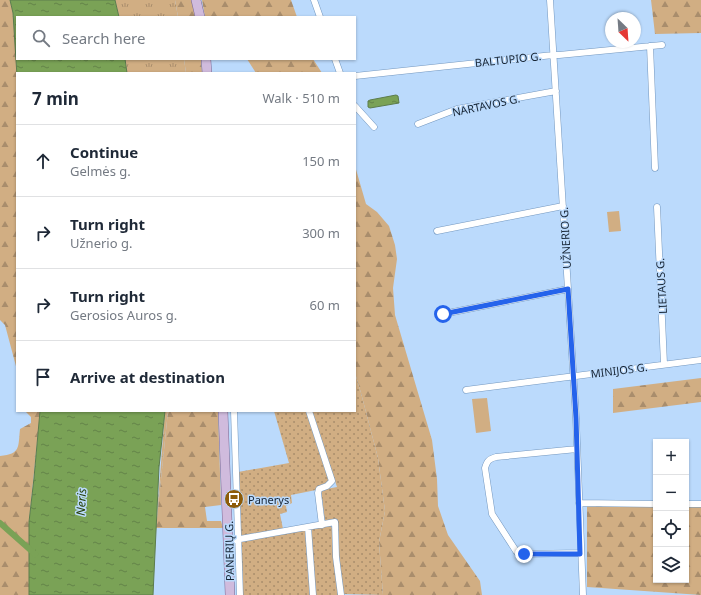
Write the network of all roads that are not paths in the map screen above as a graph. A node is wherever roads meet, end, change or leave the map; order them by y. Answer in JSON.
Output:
{"nodes":[{"id":1,"x":196,"y":0,"type":"edge"},
{"id":2,"x":314,"y":0,"type":"edge"},
{"id":3,"x":550,"y":0,"type":"edge"},
{"id":4,"x":200,"y":16,"type":"edge"},
{"id":5,"x":320,"y":16,"type":"edge"},
{"id":6,"x":662,"y":45,"type":"dead end"},
{"id":7,"x":650,"y":46,"type":"junction"},
{"id":8,"x":553,"y":54,"type":"junction"},
{"id":9,"x":206,"y":60,"type":"edge"},
{"id":10,"x":335,"y":60,"type":"edge"},
{"id":11,"x":207,"y":72,"type":"edge"},
{"id":12,"x":340,"y":72,"type":"edge"},
{"id":13,"x":356,"y":76,"type":"edge"},
{"id":14,"x":556,"y":91,"type":"junction"},
{"id":15,"x":356,"y":107,"type":"edge"},
{"id":16,"x":418,"y":124,"type":"dead end"},
{"id":17,"x":374,"y":127,"type":"dead end"},
{"id":18,"x":655,"y":168,"type":"dead end"},
{"id":19,"x":563,"y":206,"type":"junction"},
{"id":20,"x":657,"y":207,"type":"dead end"},
{"id":21,"x":437,"y":231,"type":"dead end"},
{"id":22,"x":568,"y":289,"type":"junction"},
{"id":23,"x":443,"y":314,"type":"dead end"},
{"id":24,"x":701,"y":360,"type":"edge"},
{"id":25,"x":664,"y":364,"type":"junction"},
{"id":26,"x":574,"y":375,"type":"junction"},
{"id":27,"x":466,"y":390,"type":"dead end"},
{"id":28,"x":224,"y":412,"type":"edge"},
{"id":29,"x":234,"y":412,"type":"edge"},
{"id":30,"x":309,"y":412,"type":"edge"},
{"id":31,"x":577,"y":449,"type":"junction"},
{"id":32,"x":579,"y":503,"type":"junction"},
{"id":33,"x":653,"y":504,"type":"edge"},
{"id":34,"x":689,"y":504,"type":"edge"},
{"id":35,"x":701,"y":504,"type":"edge"},
{"id":36,"x":322,"y":525,"type":"junction"},
{"id":37,"x":308,"y":527,"type":"junction"},
{"id":38,"x":233,"y":540,"type":"junction"},
{"id":39,"x":580,"y":554,"type":"junction"},
{"id":40,"x":230,"y":595,"type":"edge"},
{"id":41,"x":240,"y":595,"type":"edge"},
{"id":42,"x":312,"y":595,"type":"edge"},
{"id":43,"x":341,"y":595,"type":"edge"},
{"id":44,"x":583,"y":595,"type":"edge"}],
"edges":[{"from":1,"to":4,"type":"main road"},
{"from":2,"to":5,"type":"street"},
{"from":3,"to":8,"type":"street","name":"UŽNERIO G."},
{"from":6,"to":7,"type":"street","name":"BALTUPIO G."},
{"from":7,"to":8,"type":"street","name":"BALTUPIO G."},
{"from":7,"to":18,"type":"street"},
{"from":8,"to":13,"type":"street","name":"BALTUPIO G."},
{"from":8,"to":14,"type":"street","name":"UŽNERIO G."},
{"from":9,"to":11,"type":"main road"},
{"from":10,"to":12,"type":"street"},
{"from":14,"to":16,"type":"street","name":"NARTAVOS G."},
{"from":14,"to":19,"type":"street","name":"UŽNERIO G."},
{"from":15,"to":17,"type":"street"},
{"from":19,"to":21,"type":"street"},
{"from":19,"to":22,"type":"street","name":"UŽNERIO G."},
{"from":20,"to":25,"type":"street","name":"LIETAUS G."},
{"from":22,"to":23,"type":"street"},
{"from":22,"to":26,"type":"street","name":"UŽNERIO G."},
{"from":24,"to":25,"type":"street","name":"MINIJOS G."},
{"from":25,"to":26,"type":"street","name":"MINIJOS G."},
{"from":26,"to":27,"type":"street","name":"MINIJOS G."},
{"from":26,"to":31,"type":"street","name":"UŽNERIO G."},
{"from":28,"to":38,"type":"main road","name":"PANERIŲ G."},
{"from":29,"to":38,"type":"street"},
{"from":30,"to":36,"type":"street"},
{"from":31,"to":32,"type":"street","name":"UŽNERIO G."},
{"from":31,"to":39,"type":"street"},
{"from":32,"to":33,"type":"street"},
{"from":32,"to":39,"type":"street","name":"UŽNERIO G."},
{"from":34,"to":35,"type":"street"},
{"from":36,"to":37,"type":"street"},
{"from":36,"to":43,"type":"street"},
{"from":37,"to":38,"type":"street"},
{"from":37,"to":42,"type":"street"},
{"from":38,"to":40,"type":"main road","name":"PANERIŲ G."},
{"from":38,"to":41,"type":"street"},
{"from":39,"to":44,"type":"street","name":"UŽNERIO G."}]}
